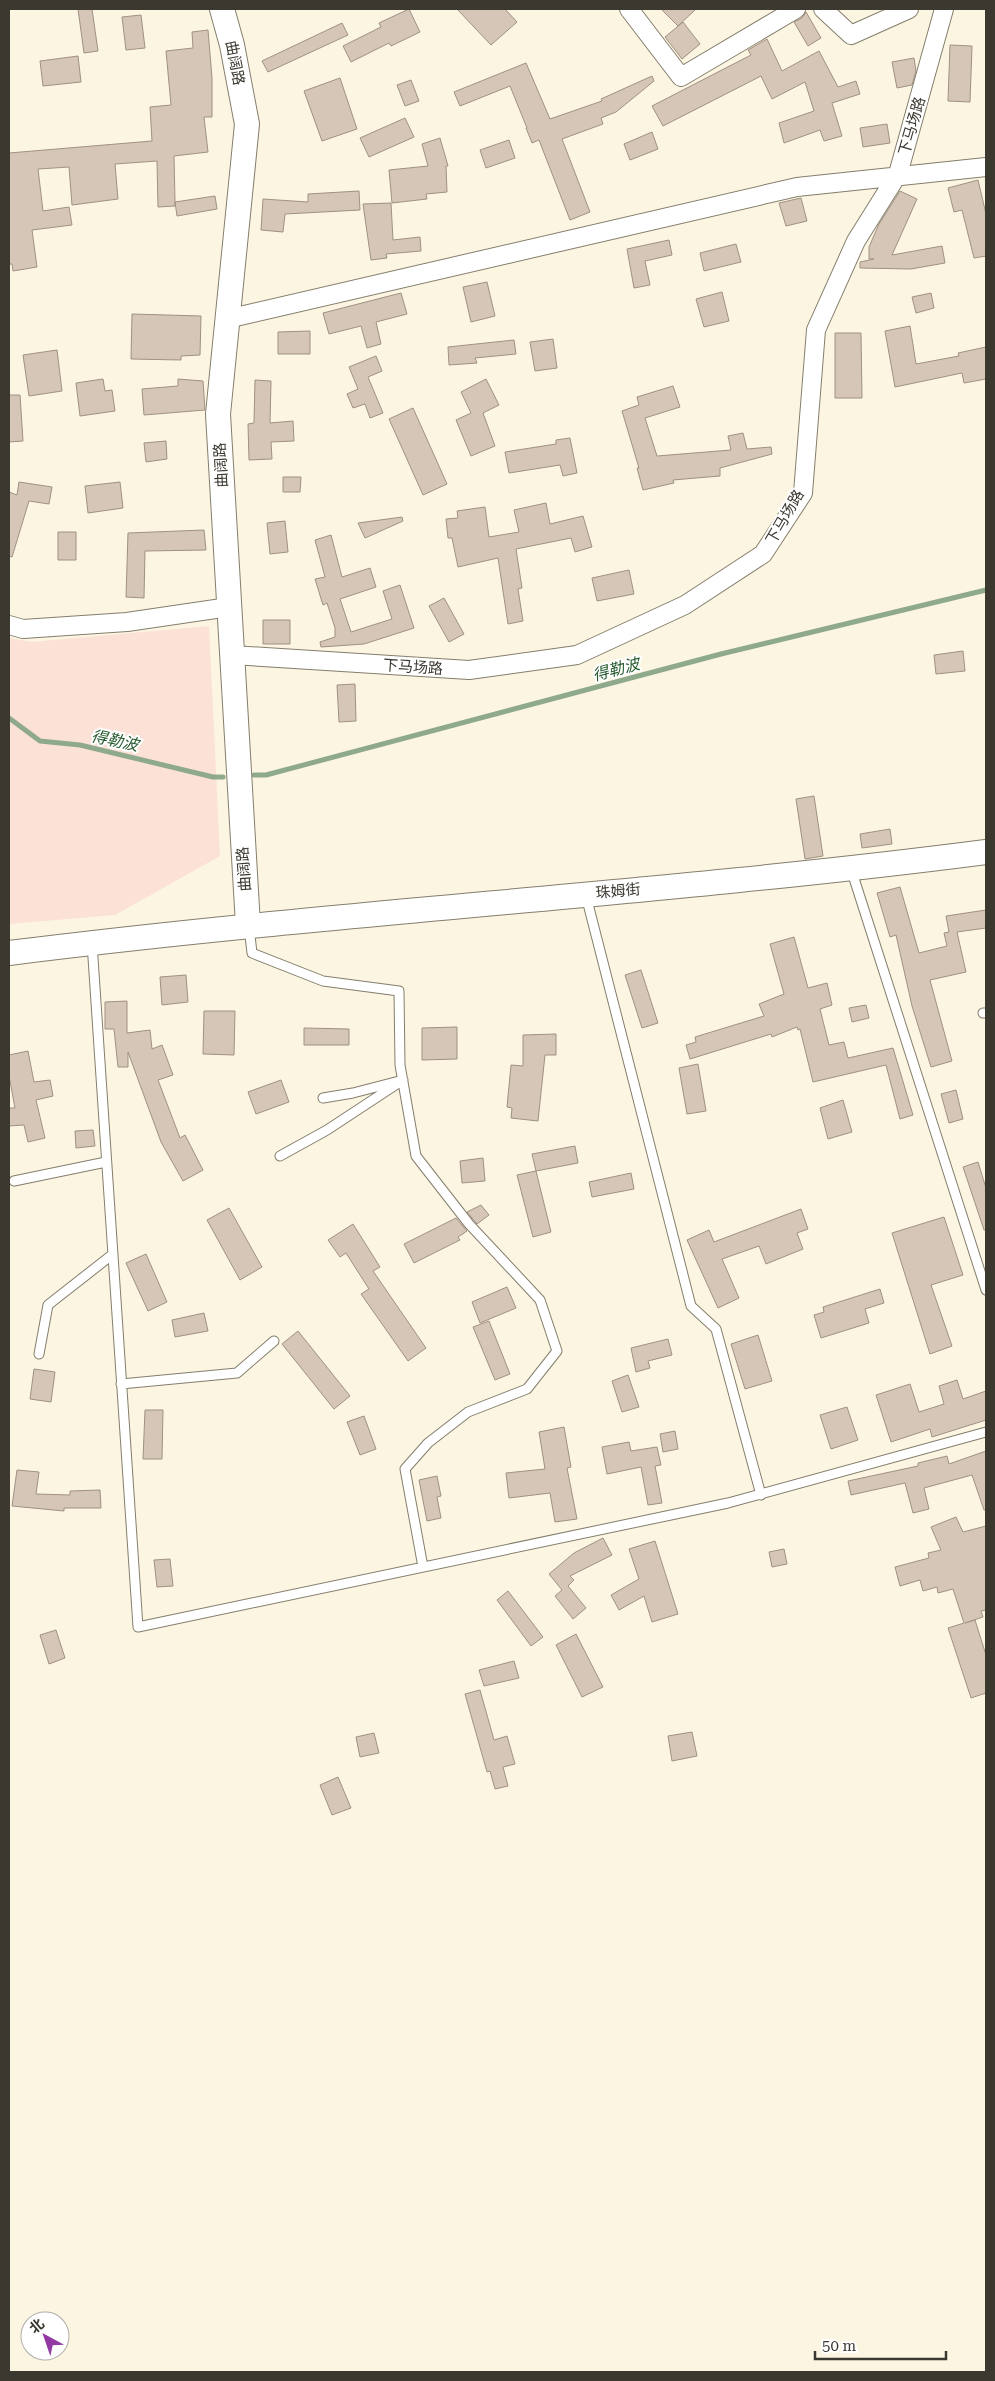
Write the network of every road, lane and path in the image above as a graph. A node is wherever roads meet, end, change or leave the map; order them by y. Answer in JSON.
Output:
{"nodes":[{"id":1,"x":222,"y":9,"type":"edge"},
{"id":2,"x":629,"y":9,"type":"edge"},
{"id":3,"x":796,"y":9,"type":"edge"},
{"id":4,"x":823,"y":9,"type":"edge"},
{"id":5,"x":909,"y":9,"type":"edge"},
{"id":6,"x":944,"y":9,"type":"edge"},
{"id":7,"x":986,"y":167,"type":"edge"},
{"id":8,"x":898,"y":174,"type":"junction"},
{"id":9,"x":227,"y":319,"type":"junction"},
{"id":10,"x":229,"y":607,"type":"junction"},
{"id":11,"x":9,"y":625,"type":"edge"},
{"id":12,"x":232,"y":656,"type":"junction"},
{"id":13,"x":986,"y":852,"type":"edge"},
{"id":14,"x":851,"y":870,"type":"junction"},
{"id":15,"x":585,"y":894,"type":"junction"},
{"id":16,"x":248,"y":925,"type":"junction"},
{"id":17,"x":92,"y":943,"type":"junction"},
{"id":18,"x":9,"y":953,"type":"edge"},
{"id":19,"x":402,"y":1080,"type":"junction"},
{"id":20,"x":323,"y":1098,"type":"dead end"},
{"id":21,"x":280,"y":1156,"type":"dead end"},
{"id":22,"x":106,"y":1162,"type":"junction"},
{"id":23,"x":14,"y":1181,"type":"dead end"},
{"id":24,"x":113,"y":1254,"type":"junction"},
{"id":25,"x":986,"y":1290,"type":"edge"},
{"id":26,"x":274,"y":1341,"type":"dead end"},
{"id":27,"x":39,"y":1354,"type":"dead end"},
{"id":28,"x":121,"y":1384,"type":"junction"},
{"id":29,"x":986,"y":1432,"type":"edge"},
{"id":30,"x":761,"y":1495,"type":"junction"},
{"id":31,"x":423,"y":1567,"type":"junction"}],
"edges":[{"from":1,"to":9,"type":"street","name":"曲阔路"},
{"from":2,"to":3,"type":"street"},
{"from":4,"to":5,"type":"street"},
{"from":6,"to":8,"type":"street","name":"下马场路"},
{"from":7,"to":8,"type":"street"},
{"from":8,"to":9,"type":"street"},
{"from":8,"to":12,"type":"street","name":"下马场路"},
{"from":9,"to":10,"type":"street","name":"曲阔路"},
{"from":10,"to":11,"type":"street"},
{"from":10,"to":12,"type":"street","name":"曲阔路"},
{"from":12,"to":16,"type":"street","name":"曲阔路"},
{"from":13,"to":14,"type":"street","name":"珠姆街"},
{"from":14,"to":15,"type":"street","name":"珠姆街"},
{"from":14,"to":25,"type":"lane"},
{"from":15,"to":16,"type":"street","name":"珠姆街"},
{"from":15,"to":30,"type":"lane"},
{"from":16,"to":17,"type":"street","name":"珠姆街"},
{"from":16,"to":19,"type":"lane"},
{"from":17,"to":18,"type":"street","name":"珠姆街"},
{"from":17,"to":22,"type":"lane"},
{"from":19,"to":20,"type":"lane"},
{"from":19,"to":21,"type":"lane"},
{"from":19,"to":31,"type":"lane"},
{"from":22,"to":23,"type":"lane"},
{"from":22,"to":24,"type":"lane"},
{"from":24,"to":27,"type":"lane"},
{"from":24,"to":28,"type":"lane"},
{"from":26,"to":28,"type":"lane"},
{"from":28,"to":31,"type":"lane"},
{"from":29,"to":30,"type":"lane"},
{"from":30,"to":31,"type":"lane"}]}
